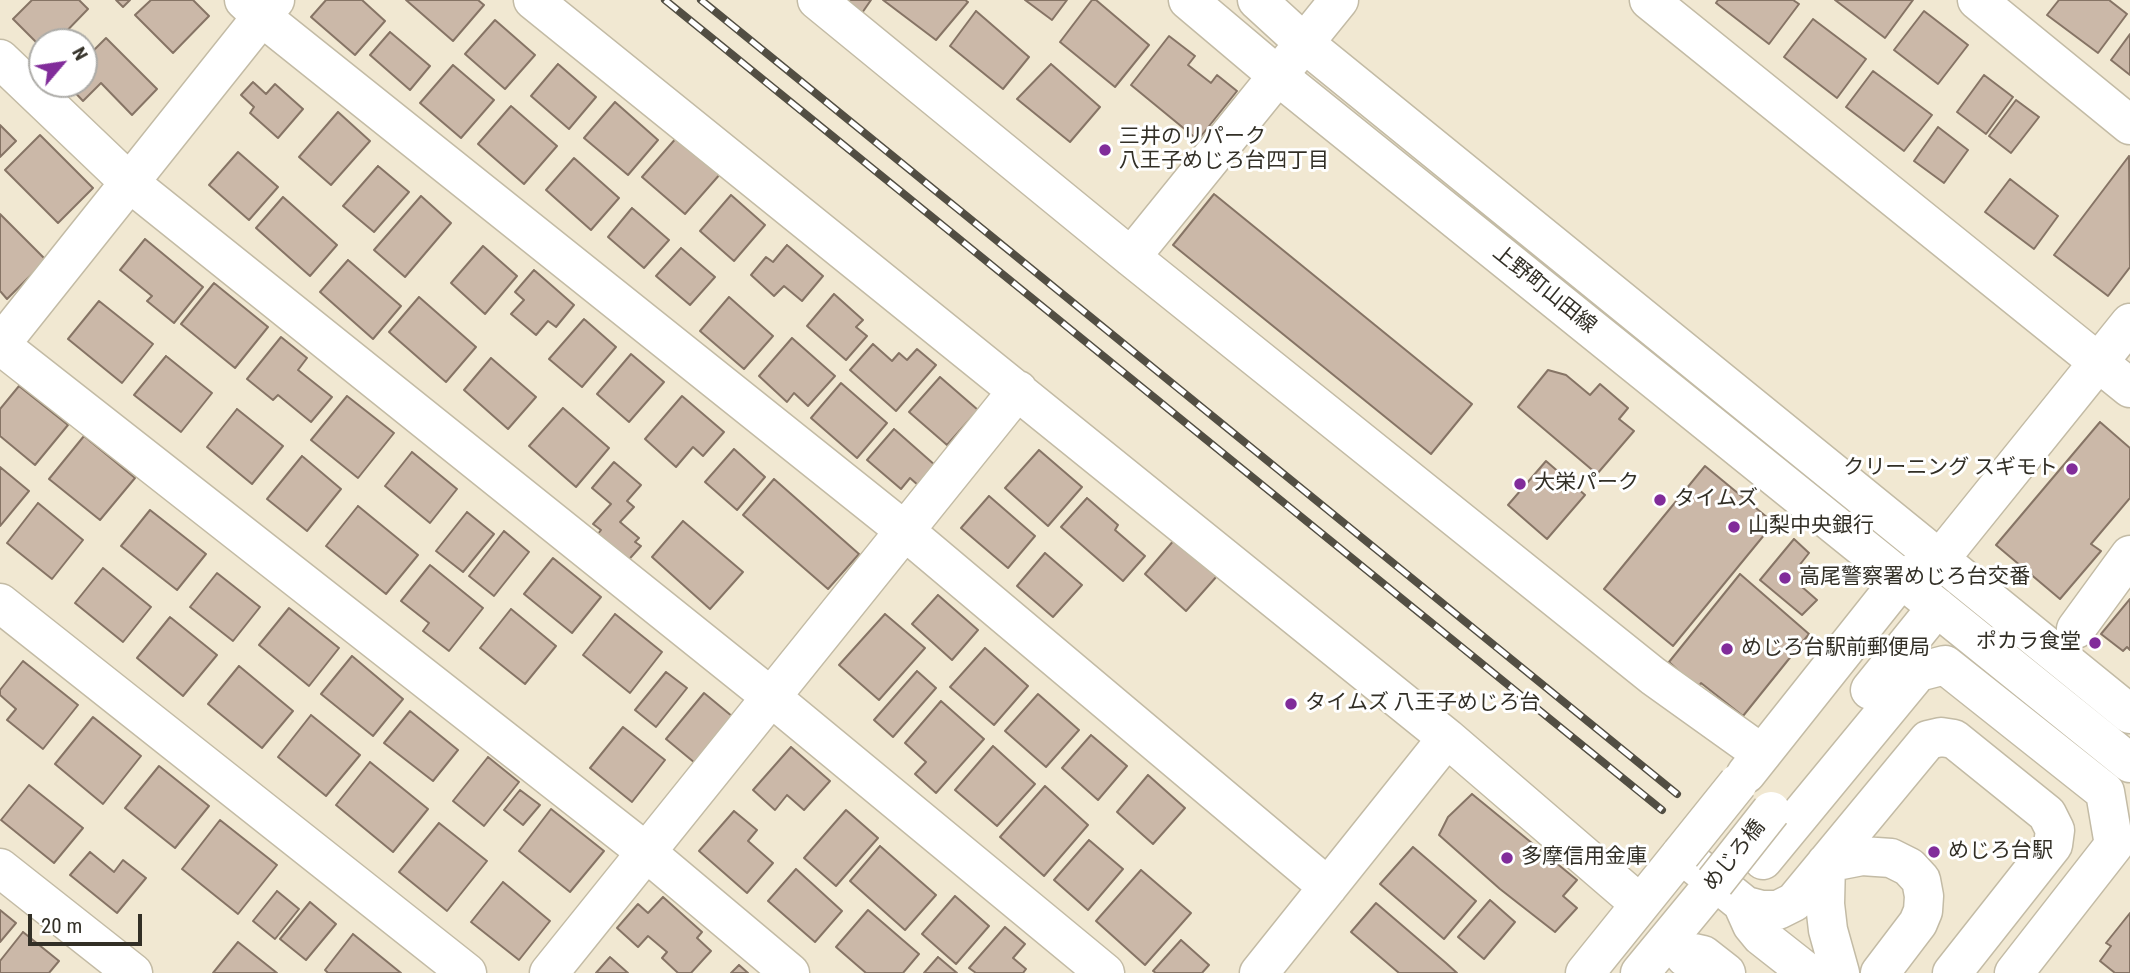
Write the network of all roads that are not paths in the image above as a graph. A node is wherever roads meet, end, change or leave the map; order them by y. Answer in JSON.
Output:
{"nodes":[{"id":1,"x":533,"y":0,"type":"edge"},
{"id":2,"x":817,"y":0,"type":"edge"},
{"id":3,"x":1188,"y":0,"type":"edge"},
{"id":4,"x":1257,"y":0,"type":"edge"},
{"id":5,"x":1339,"y":0,"type":"edge"},
{"id":6,"x":1648,"y":0,"type":"edge"},
{"id":7,"x":1977,"y":0,"type":"edge"},
{"id":8,"x":260,"y":6,"type":"edge"},
{"id":9,"x":1304,"y":43,"type":"junction"},
{"id":10,"x":0,"y":59,"type":"edge"},
{"id":11,"x":1278,"y":76,"type":"junction"},
{"id":12,"x":2130,"y":125,"type":"edge"},
{"id":13,"x":130,"y":183,"type":"junction"},
{"id":14,"x":1131,"y":257,"type":"junction"},
{"id":15,"x":2130,"y":323,"type":"edge"},
{"id":16,"x":0,"y":345,"type":"edge"},
{"id":17,"x":2099,"y":361,"type":"junction"},
{"id":18,"x":2130,"y":388,"type":"edge"},
{"id":19,"x":1018,"y":390,"type":"junction"},
{"id":20,"x":905,"y":531,"type":"junction"},
{"id":21,"x":2130,"y":555,"type":"edge"},
{"id":22,"x":1939,"y":560,"type":"junction"},
{"id":23,"x":1901,"y":579,"type":"junction"},
{"id":24,"x":0,"y":603,"type":"edge"},
{"id":25,"x":1937,"y":607,"type":"junction"},
{"id":26,"x":2076,"y":629,"type":"dead end"},
{"id":27,"x":771,"y":697,"type":"junction"},
{"id":28,"x":2130,"y":714,"type":"edge"},
{"id":29,"x":1447,"y":738,"type":"junction"},
{"id":30,"x":1762,"y":754,"type":"junction"},
{"id":31,"x":2130,"y":763,"type":"edge"},
{"id":32,"x":1781,"y":818,"type":"junction"},
{"id":33,"x":646,"y":852,"type":"junction"},
{"id":34,"x":1763,"y":860,"type":"dead end"},
{"id":35,"x":1826,"y":863,"type":"junction"},
{"id":36,"x":1672,"y":864,"type":"junction"},
{"id":37,"x":0,"y":868,"type":"edge"},
{"id":38,"x":1328,"y":887,"type":"junction"},
{"id":39,"x":1719,"y":896,"type":"junction"},
{"id":40,"x":1640,"y":904,"type":"junction"},
{"id":41,"x":1685,"y":957,"type":"dead end"},
{"id":42,"x":133,"y":973,"type":"edge"},
{"id":43,"x":467,"y":973,"type":"edge"},
{"id":44,"x":549,"y":973,"type":"edge"},
{"id":45,"x":790,"y":973,"type":"edge"},
{"id":46,"x":1105,"y":973,"type":"edge"},
{"id":47,"x":1259,"y":973,"type":"edge"},
{"id":48,"x":1585,"y":973,"type":"edge"},
{"id":49,"x":1640,"y":973,"type":"edge"},
{"id":50,"x":1726,"y":973,"type":"edge"},
{"id":51,"x":1808,"y":973,"type":"edge"},
{"id":52,"x":1840,"y":973,"type":"edge"},
{"id":53,"x":1880,"y":973,"type":"edge"},
{"id":54,"x":1952,"y":973,"type":"edge"},
{"id":55,"x":2014,"y":973,"type":"edge"}],
"edges":[{"from":1,"to":19,"type":"street"},
{"from":2,"to":14,"type":"street"},
{"from":3,"to":11,"type":"street","name":"上野町山田線"},
{"from":4,"to":9,"type":"street","name":"上野町山田線"},
{"from":5,"to":9,"type":"street"},
{"from":6,"to":17,"type":"street"},
{"from":7,"to":12,"type":"street"},
{"from":8,"to":13,"type":"street"},
{"from":8,"to":20,"type":"street"},
{"from":9,"to":11,"type":"street"},
{"from":9,"to":22,"type":"street","name":"上野町山田線"},
{"from":10,"to":13,"type":"street"},
{"from":11,"to":14,"type":"street"},
{"from":11,"to":23,"type":"street","name":"上野町山田線"},
{"from":13,"to":16,"type":"street"},
{"from":13,"to":27,"type":"street"},
{"from":14,"to":30,"type":"street"},
{"from":15,"to":17,"type":"street"},
{"from":16,"to":33,"type":"street"},
{"from":17,"to":18,"type":"street"},
{"from":17,"to":22,"type":"street"},
{"from":19,"to":20,"type":"street"},
{"from":19,"to":29,"type":"street"},
{"from":20,"to":27,"type":"street"},
{"from":20,"to":38,"type":"street"},
{"from":21,"to":26,"type":"street"},
{"from":22,"to":23,"type":"street"},
{"from":22,"to":25,"type":"street"},
{"from":22,"to":28,"type":"street","name":"上野町山田線"},
{"from":23,"to":25,"type":"street","name":"上野町山田線"},
{"from":23,"to":30,"type":"street","name":"めじろ橋"},
{"from":24,"to":43,"type":"street"},
{"from":25,"to":31,"type":"street","name":"上野町山田線"},
{"from":25,"to":32,"type":"street"},
{"from":27,"to":33,"type":"street"},
{"from":27,"to":46,"type":"street"},
{"from":29,"to":38,"type":"street"},
{"from":29,"to":40,"type":"street"},
{"from":30,"to":36,"type":"street","name":"めじろ橋","bridge":true},
{"from":32,"to":34,"type":"street"},
{"from":32,"to":39,"type":"street","name":"めじろ橋","bridge":true},
{"from":32,"to":55,"type":"street"},
{"from":33,"to":44,"type":"street"},
{"from":33,"to":45,"type":"street"},
{"from":35,"to":39,"type":"street"},
{"from":35,"to":52,"type":"street"},
{"from":35,"to":53,"type":"street"},
{"from":35,"to":54,"type":"street"},
{"from":36,"to":39,"type":"street"},
{"from":36,"to":40,"type":"street","name":"めじろ橋"},
{"from":37,"to":42,"type":"street"},
{"from":38,"to":47,"type":"street"},
{"from":39,"to":49,"type":"street","name":"めじろ橋"},
{"from":39,"to":51,"type":"street"},
{"from":40,"to":48,"type":"street","name":"めじろ橋"},
{"from":41,"to":50,"type":"street"}]}
